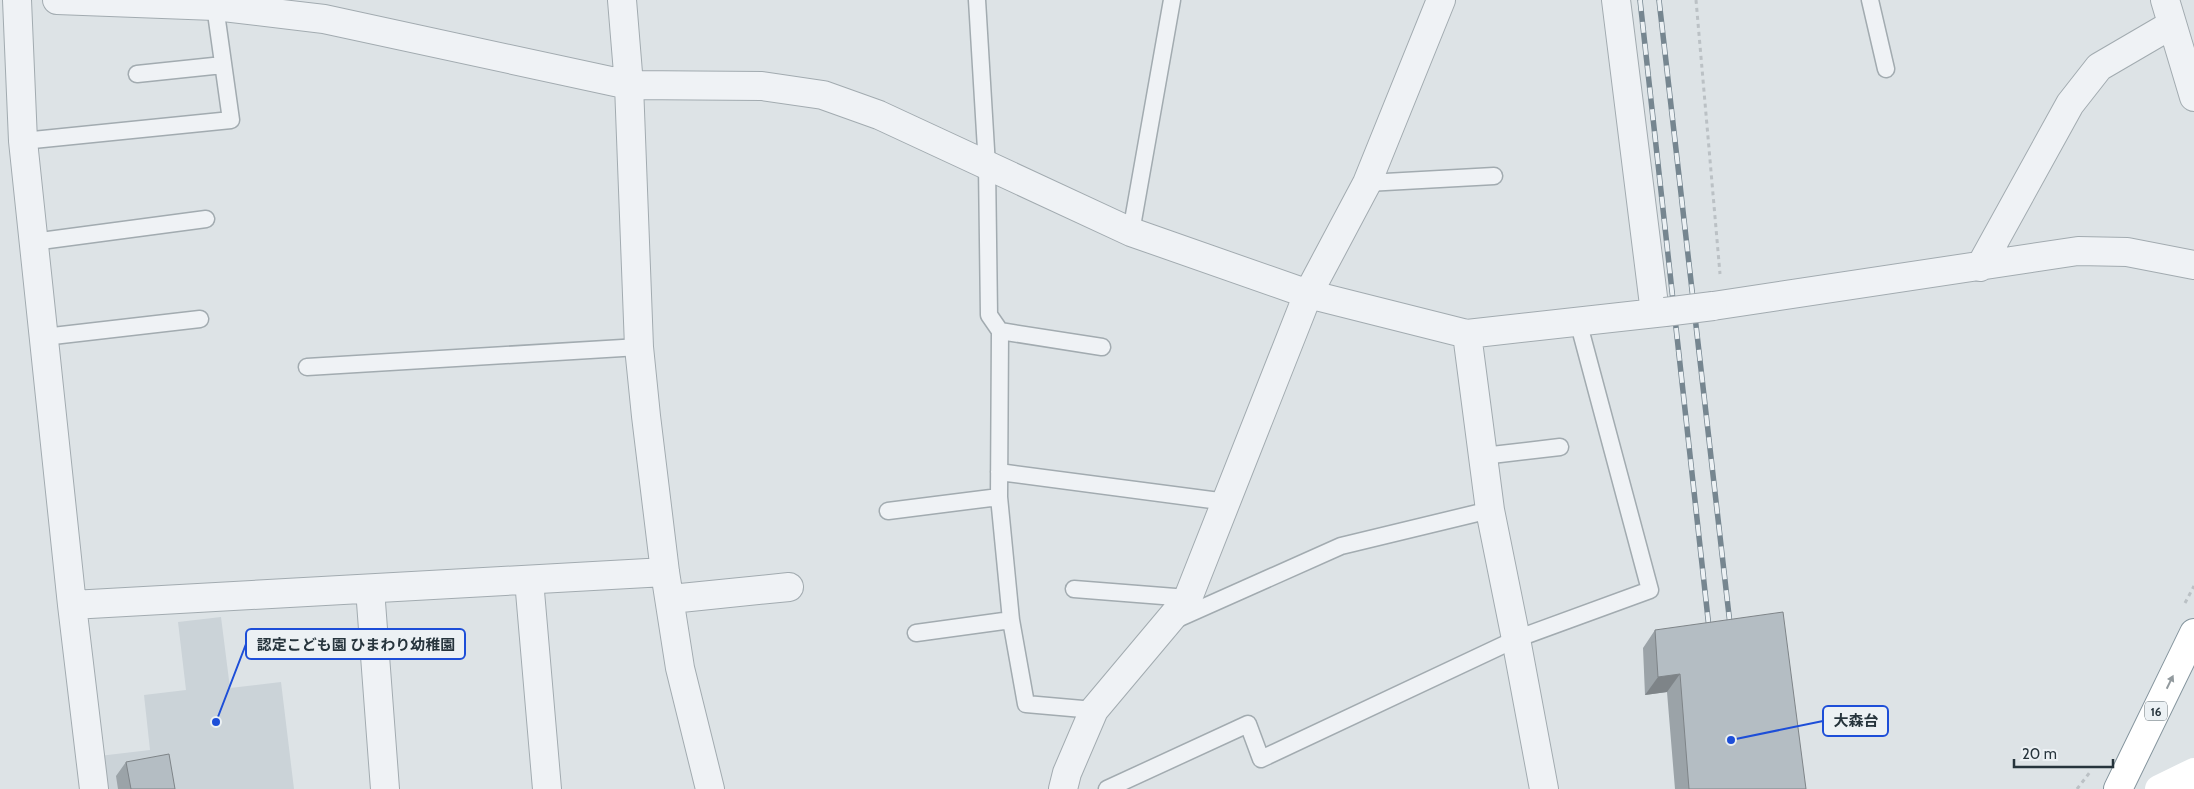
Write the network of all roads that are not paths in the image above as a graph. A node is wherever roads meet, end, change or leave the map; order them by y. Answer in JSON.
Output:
{"nodes":[{"id":1,"x":10,"y":0,"type":"edge"},
{"id":2,"x":17,"y":0,"type":"edge"},
{"id":3,"x":56,"y":0,"type":"edge"},
{"id":4,"x":622,"y":0,"type":"edge"},
{"id":5,"x":977,"y":0,"type":"edge"},
{"id":6,"x":1172,"y":0,"type":"edge"},
{"id":7,"x":1441,"y":0,"type":"edge"},
{"id":8,"x":1616,"y":0,"type":"edge"},
{"id":9,"x":1870,"y":0,"type":"edge"},
{"id":10,"x":0,"y":2,"type":"edge"},
{"id":11,"x":215,"y":6,"type":"junction"},
{"id":12,"x":2168,"y":12,"type":"edge"},
{"id":13,"x":223,"y":66,"type":"junction"},
{"id":14,"x":1886,"y":69,"type":"dead end"},
{"id":15,"x":137,"y":74,"type":"dead end"},
{"id":16,"x":2192,"y":84,"type":"edge"},
{"id":17,"x":629,"y":85,"type":"junction"},
{"id":18,"x":23,"y":141,"type":"junction"},
{"id":19,"x":987,"y":166,"type":"junction"},
{"id":20,"x":1494,"y":176,"type":"dead end"},
{"id":21,"x":1367,"y":184,"type":"junction"},
{"id":22,"x":206,"y":219,"type":"dead end"},
{"id":23,"x":1131,"y":232,"type":"junction"},
{"id":24,"x":33,"y":242,"type":"junction"},
{"id":25,"x":2194,"y":265,"type":"edge"},
{"id":26,"x":1980,"y":267,"type":"junction"},
{"id":27,"x":1308,"y":294,"type":"junction"},
{"id":28,"x":1660,"y":312,"type":"junction"},
{"id":29,"x":200,"y":319,"type":"dead end"},
{"id":30,"x":1578,"y":321,"type":"junction"},
{"id":31,"x":1000,"y":331,"type":"junction"},
{"id":32,"x":1467,"y":334,"type":"junction"},
{"id":33,"x":44,"y":337,"type":"junction"},
{"id":34,"x":639,"y":347,"type":"junction"},
{"id":35,"x":1102,"y":347,"type":"dead end"},
{"id":36,"x":308,"y":367,"type":"dead end"},
{"id":37,"x":1560,"y":447,"type":"dead end"},
{"id":38,"x":1483,"y":456,"type":"junction"},
{"id":39,"x":999,"y":472,"type":"junction"},
{"id":40,"x":999,"y":497,"type":"junction"},
{"id":41,"x":1227,"y":502,"type":"junction"},
{"id":42,"x":1490,"y":510,"type":"junction"},
{"id":43,"x":888,"y":511,"type":"dead end"},
{"id":44,"x":665,"y":572,"type":"junction"},
{"id":45,"x":529,"y":580,"type":"junction"},
{"id":46,"x":789,"y":587,"type":"dead end"},
{"id":47,"x":370,"y":588,"type":"junction"},
{"id":48,"x":1074,"y":589,"type":"dead end"},
{"id":49,"x":671,"y":598,"type":"junction"},
{"id":50,"x":1188,"y":598,"type":"junction"},
{"id":51,"x":72,"y":605,"type":"junction"},
{"id":52,"x":1011,"y":620,"type":"junction"},
{"id":53,"x":1170,"y":622,"type":"junction"},
{"id":54,"x":916,"y":633,"type":"dead end"},
{"id":55,"x":2194,"y":633,"type":"edge"},
{"id":56,"x":1516,"y":639,"type":"junction"},
{"id":57,"x":1094,"y":710,"type":"junction"},
{"id":58,"x":2194,"y":772,"type":"edge"},
{"id":59,"x":2194,"y":782,"type":"edge"},
{"id":60,"x":94,"y":789,"type":"edge"},
{"id":61,"x":385,"y":789,"type":"edge"},
{"id":62,"x":547,"y":789,"type":"edge"},
{"id":63,"x":710,"y":789,"type":"edge"},
{"id":64,"x":1063,"y":789,"type":"edge"},
{"id":65,"x":1107,"y":789,"type":"edge"},
{"id":66,"x":1544,"y":789,"type":"edge"},
{"id":67,"x":2118,"y":789,"type":"edge"},
{"id":68,"x":2159,"y":789,"type":"edge"},
{"id":69,"x":2190,"y":789,"type":"edge"}],
"edges":[{"from":1,"to":10,"type":"street"},
{"from":2,"to":18,"type":"street"},
{"from":3,"to":11,"type":"street"},
{"from":4,"to":17,"type":"street"},
{"from":5,"to":19,"type":"lane"},
{"from":6,"to":23,"type":"lane"},
{"from":7,"to":21,"type":"street"},
{"from":8,"to":28,"type":"street"},
{"from":9,"to":14,"type":"lane"},
{"from":11,"to":13,"type":"lane"},
{"from":11,"to":17,"type":"street"},
{"from":12,"to":16,"type":"street"},
{"from":12,"to":26,"type":"street"},
{"from":13,"to":15,"type":"lane"},
{"from":13,"to":18,"type":"lane"},
{"from":17,"to":19,"type":"street"},
{"from":17,"to":34,"type":"street"},
{"from":18,"to":24,"type":"street"},
{"from":19,"to":23,"type":"street"},
{"from":19,"to":31,"type":"lane"},
{"from":20,"to":21,"type":"lane"},
{"from":21,"to":27,"type":"street"},
{"from":22,"to":24,"type":"lane"},
{"from":23,"to":27,"type":"street"},
{"from":24,"to":33,"type":"street"},
{"from":25,"to":26,"type":"street"},
{"from":26,"to":28,"type":"street","bridge":true},
{"from":27,"to":32,"type":"street"},
{"from":27,"to":41,"type":"street"},
{"from":28,"to":30,"type":"street"},
{"from":29,"to":33,"type":"lane"},
{"from":30,"to":32,"type":"street"},
{"from":30,"to":56,"type":"lane"},
{"from":31,"to":35,"type":"lane"},
{"from":31,"to":39,"type":"lane"},
{"from":32,"to":38,"type":"street"},
{"from":33,"to":51,"type":"street"},
{"from":34,"to":36,"type":"lane"},
{"from":34,"to":44,"type":"street"},
{"from":37,"to":38,"type":"lane"},
{"from":38,"to":42,"type":"street"},
{"from":39,"to":40,"type":"lane"},
{"from":39,"to":41,"type":"lane"},
{"from":40,"to":43,"type":"lane"},
{"from":40,"to":52,"type":"lane"},
{"from":41,"to":50,"type":"street"},
{"from":42,"to":53,"type":"lane"},
{"from":42,"to":56,"type":"street"},
{"from":44,"to":45,"type":"street"},
{"from":44,"to":49,"type":"street"},
{"from":45,"to":47,"type":"street"},
{"from":45,"to":62,"type":"street"},
{"from":46,"to":49,"type":"street"},
{"from":47,"to":51,"type":"street"},
{"from":47,"to":61,"type":"street"},
{"from":48,"to":50,"type":"lane"},
{"from":49,"to":63,"type":"street"},
{"from":50,"to":53,"type":"street"},
{"from":51,"to":60,"type":"street"},
{"from":52,"to":54,"type":"lane"},
{"from":52,"to":57,"type":"lane"},
{"from":53,"to":57,"type":"street"},
{"from":67,"to":55,"type":"main road","number":"16","one_way":true},
{"from":56,"to":65,"type":"lane"},
{"from":56,"to":66,"type":"street"},
{"from":57,"to":64,"type":"street"},
{"from":58,"to":68,"type":"main road"},
{"from":59,"to":69,"type":"main road"}]}
